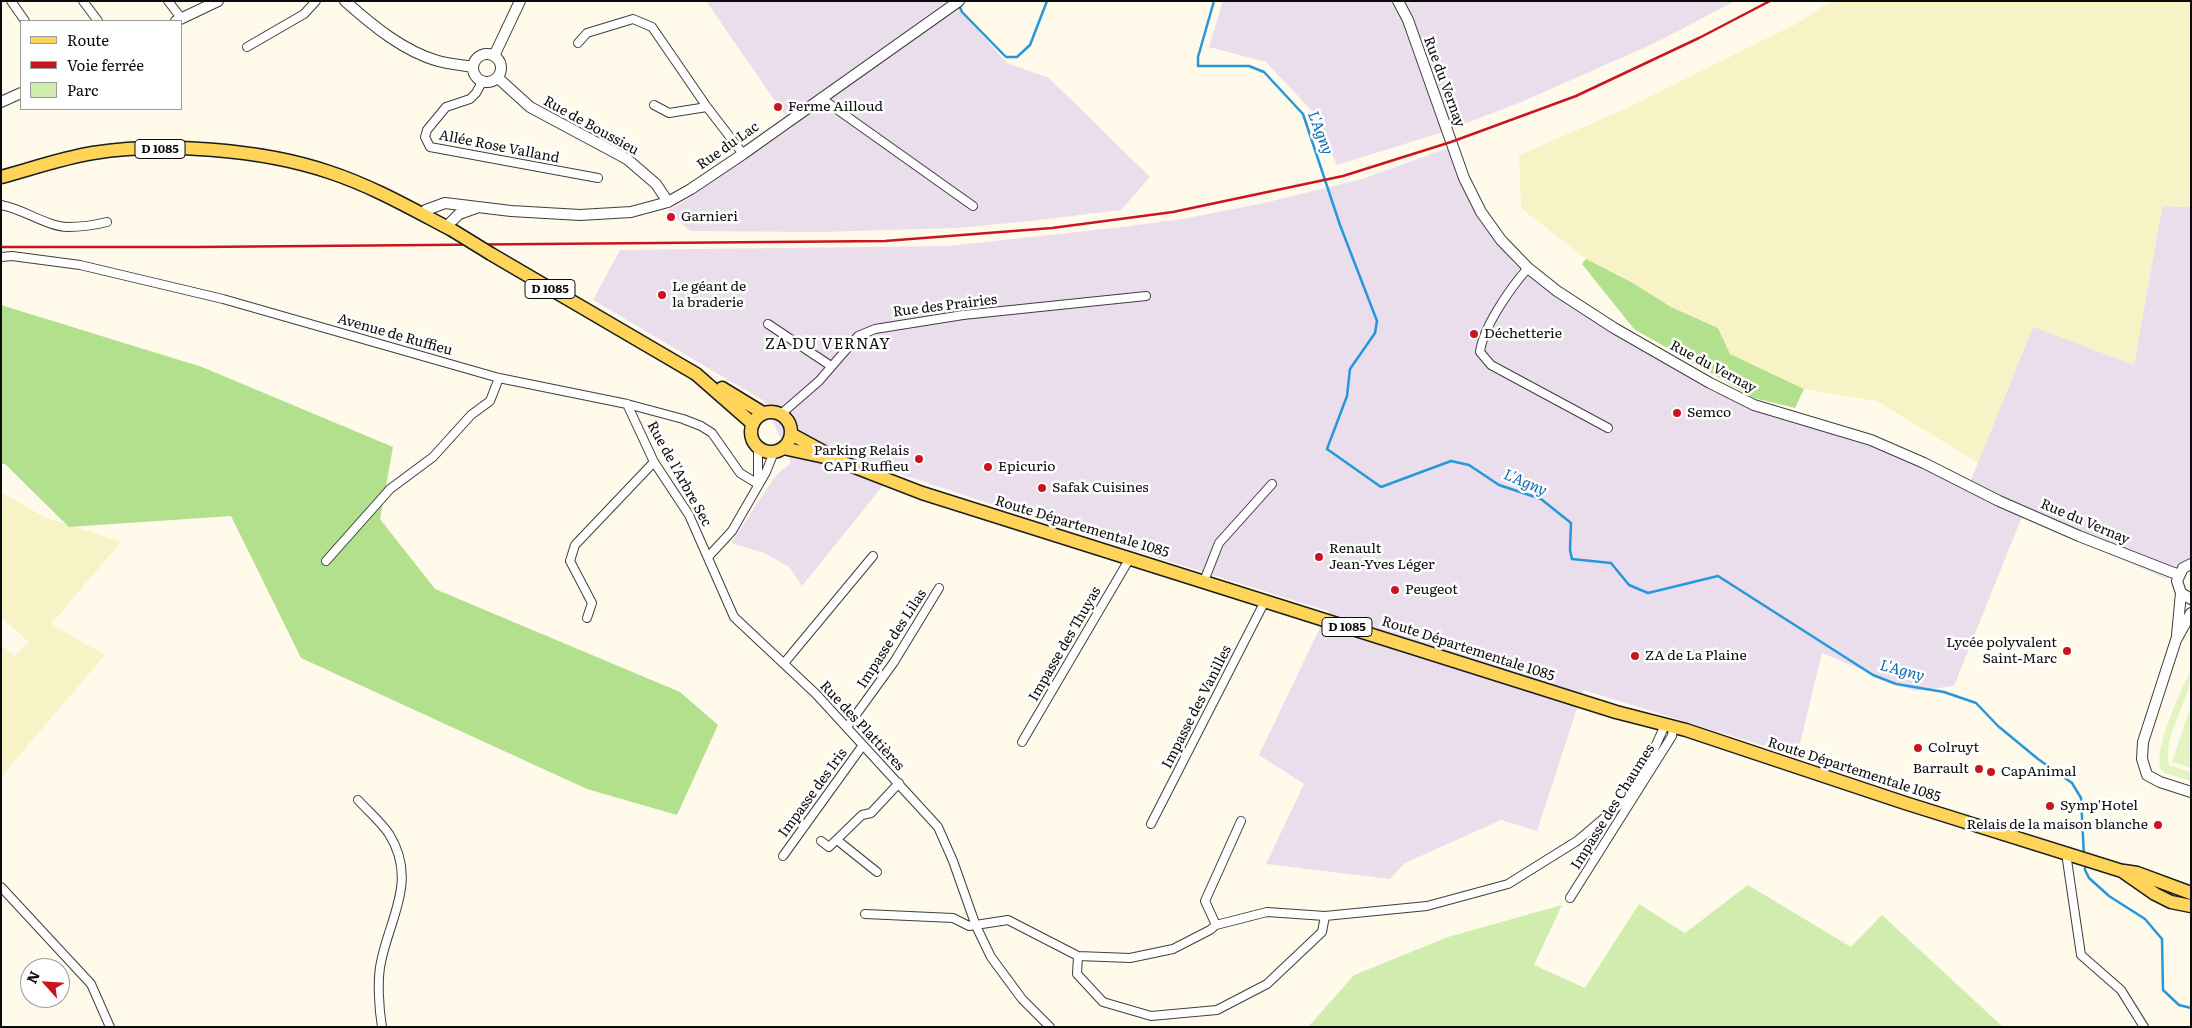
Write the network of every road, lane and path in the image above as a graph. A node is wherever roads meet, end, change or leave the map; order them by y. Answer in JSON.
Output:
{"nodes":[{"id":1,"x":83,"y":1,"type":"edge"},
{"id":2,"x":168,"y":1,"type":"edge"},
{"id":3,"x":218,"y":1,"type":"edge"},
{"id":4,"x":316,"y":1,"type":"edge"},
{"id":5,"x":345,"y":1,"type":"edge"},
{"id":6,"x":520,"y":1,"type":"edge"},
{"id":7,"x":959,"y":1,"type":"edge"},
{"id":8,"x":1398,"y":1,"type":"edge"},
{"id":9,"x":11,"y":2,"type":"edge"},
{"id":10,"x":23,"y":20,"type":"edge"},
{"id":11,"x":97,"y":20,"type":"edge"},
{"id":12,"x":179,"y":20,"type":"edge"},
{"id":13,"x":578,"y":43,"type":"dead end"},
{"id":14,"x":247,"y":48,"type":"dead end"},
{"id":15,"x":494,"y":56,"type":"junction"},
{"id":16,"x":472,"y":67,"type":"junction"},
{"id":17,"x":498,"y":78,"type":"junction"},
{"id":18,"x":482,"y":82,"type":"junction"},
{"id":19,"x":20,"y":93,"type":"edge"},
{"id":20,"x":821,"y":98,"type":"junction"},
{"id":21,"x":1,"y":102,"type":"edge"},
{"id":22,"x":654,"y":105,"type":"dead end"},
{"id":23,"x":706,"y":107,"type":"junction"},
{"id":24,"x":743,"y":154,"type":"junction"},
{"id":25,"x":1,"y":178,"type":"edge"},
{"id":26,"x":598,"y":178,"type":"dead end"},
{"id":27,"x":668,"y":202,"type":"junction"},
{"id":28,"x":1,"y":205,"type":"edge"},
{"id":29,"x":973,"y":206,"type":"dead end"},
{"id":30,"x":479,"y":207,"type":"junction"},
{"id":31,"x":422,"y":214,"type":"junction"},
{"id":32,"x":107,"y":222,"type":"dead end"},
{"id":33,"x":449,"y":229,"type":"junction"},
{"id":34,"x":1,"y":257,"type":"edge"},
{"id":35,"x":1528,"y":268,"type":"junction"},
{"id":36,"x":1146,"y":296,"type":"dead end"},
{"id":37,"x":768,"y":324,"type":"dead end"},
{"id":38,"x":831,"y":366,"type":"junction"},
{"id":39,"x":696,"y":374,"type":"junction"},
{"id":40,"x":499,"y":378,"type":"junction"},
{"id":41,"x":627,"y":404,"type":"junction"},
{"id":42,"x":763,"y":413,"type":"junction"},
{"id":43,"x":781,"y":414,"type":"junction"},
{"id":44,"x":753,"y":424,"type":"junction"},
{"id":45,"x":1608,"y":428,"type":"dead end"},
{"id":46,"x":792,"y":434,"type":"junction"},
{"id":47,"x":758,"y":447,"type":"junction"},
{"id":48,"x":779,"y":450,"type":"junction"},
{"id":49,"x":834,"y":459,"type":"junction"},
{"id":50,"x":654,"y":462,"type":"junction"},
{"id":51,"x":758,"y":484,"type":"junction"},
{"id":52,"x":1272,"y":484,"type":"dead end"},
{"id":53,"x":708,"y":556,"type":"junction"},
{"id":54,"x":874,"y":556,"type":"dead end"},
{"id":55,"x":1130,"y":558,"type":"junction"},
{"id":56,"x":326,"y":561,"type":"dead end"},
{"id":57,"x":2191,"y":564,"type":"edge"},
{"id":58,"x":2179,"y":575,"type":"junction"},
{"id":59,"x":1204,"y":581,"type":"junction"},
{"id":60,"x":939,"y":588,"type":"dead end"},
{"id":61,"x":2181,"y":593,"type":"junction"},
{"id":62,"x":2191,"y":599,"type":"edge"},
{"id":63,"x":1265,"y":601,"type":"junction"},
{"id":64,"x":2191,"y":613,"type":"edge"},
{"id":65,"x":587,"y":618,"type":"dead end"},
{"id":66,"x":2176,"y":640,"type":"junction"},
{"id":67,"x":785,"y":662,"type":"junction"},
{"id":68,"x":1669,"y":726,"type":"junction"},
{"id":69,"x":847,"y":727,"type":"junction"},
{"id":70,"x":1022,"y":742,"type":"dead end"},
{"id":71,"x":863,"y":745,"type":"junction"},
{"id":72,"x":899,"y":783,"type":"junction"},
{"id":73,"x":2191,"y":792,"type":"edge"},
{"id":74,"x":358,"y":800,"type":"dead end"},
{"id":75,"x":1241,"y":821,"type":"dead end"},
{"id":76,"x":1151,"y":824,"type":"dead end"},
{"id":77,"x":837,"y":840,"type":"junction"},
{"id":78,"x":821,"y":841,"type":"dead end"},
{"id":79,"x":2070,"y":854,"type":"junction"},
{"id":80,"x":783,"y":856,"type":"dead end"},
{"id":81,"x":2122,"y":871,"type":"junction"},
{"id":82,"x":877,"y":872,"type":"dead end"},
{"id":83,"x":1,"y":887,"type":"edge"},
{"id":84,"x":2191,"y":893,"type":"edge"},
{"id":85,"x":1570,"y":898,"type":"dead end"},
{"id":86,"x":2191,"y":906,"type":"edge"},
{"id":87,"x":865,"y":914,"type":"dead end"},
{"id":88,"x":1325,"y":916,"type":"junction"},
{"id":89,"x":1216,"y":925,"type":"junction"},
{"id":90,"x":976,"y":926,"type":"junction"},
{"id":91,"x":1078,"y":956,"type":"junction"},
{"id":92,"x":110,"y":1027,"type":"edge"},
{"id":93,"x":382,"y":1027,"type":"edge"},
{"id":94,"x":1050,"y":1027,"type":"edge"},
{"id":95,"x":2144,"y":1027,"type":"edge"}],
"edges":[{"from":1,"to":11,"type":"street"},
{"from":2,"to":12,"type":"street"},
{"from":3,"to":12,"type":"street"},
{"from":4,"to":14,"type":"street"},
{"from":5,"to":16,"type":"street"},
{"from":6,"to":15,"type":"street"},
{"from":7,"to":20,"type":"street","name":"Rue du Lac"},
{"from":8,"to":35,"type":"street","name":"Rue du Vernay"},
{"from":9,"to":10,"type":"street"},
{"from":13,"to":23,"type":"street"},
{"from":15,"to":16,"type":"street"},
{"from":15,"to":17,"type":"street"},
{"from":16,"to":18,"type":"street"},
{"from":17,"to":18,"type":"street"},
{"from":17,"to":27,"type":"street","name":"Rue de Boussieu"},
{"from":18,"to":26,"type":"street","name":"Allée Rose Valland"},
{"from":19,"to":21,"type":"street"},
{"from":20,"to":24,"type":"street","name":"Rue du Lac"},
{"from":20,"to":29,"type":"street"},
{"from":22,"to":23,"type":"street"},
{"from":23,"to":24,"type":"street"},
{"from":24,"to":27,"type":"street","name":"Rue du Lac"},
{"from":25,"to":31,"type":"main road","number":"D 1085"},
{"from":27,"to":30,"type":"street","name":"Rue du Lac"},
{"from":28,"to":32,"type":"street"},
{"from":30,"to":31,"type":"street","name":"Rue du Lac"},
{"from":30,"to":33,"type":"street","name":"Rue du Lac"},
{"from":31,"to":33,"type":"main road","number":"D 1085"},
{"from":33,"to":39,"type":"main road","number":"D 1085","bridge":true},
{"from":34,"to":40,"type":"street","name":"Avenue de Ruffieu"},
{"from":35,"to":45,"type":"street"},
{"from":35,"to":58,"type":"street","name":"Rue du Vernay"},
{"from":36,"to":38,"type":"street","name":"Rue des Prairies"},
{"from":37,"to":38,"type":"street"},
{"from":38,"to":43,"type":"street","name":"Rue des Prairies"},
{"from":39,"to":42,"type":"main road","number":"D 1085"},
{"from":39,"to":44,"type":"main road","number":"D 1085"},
{"from":40,"to":41,"type":"street","name":"Avenue de Ruffieu"},
{"from":40,"to":56,"type":"street"},
{"from":41,"to":50,"type":"street","name":"Rue de l'Arbre Sec"},
{"from":41,"to":51,"type":"street","name":"Avenue de Ruffieu"},
{"from":42,"to":43,"type":"main road"},
{"from":42,"to":44,"type":"main road"},
{"from":43,"to":46,"type":"main road"},
{"from":44,"to":47,"type":"main road"},
{"from":46,"to":48,"type":"main road"},
{"from":46,"to":49,"type":"main road","number":"D 1085"},
{"from":47,"to":48,"type":"main road"},
{"from":47,"to":51,"type":"street"},
{"from":48,"to":49,"type":"main road","number":"D 1085"},
{"from":48,"to":51,"type":"street"},
{"from":49,"to":55,"type":"main road","name":"Route Départementale 1085","number":"D 1085"},
{"from":50,"to":53,"type":"street","name":"Rue de l'Arbre Sec"},
{"from":50,"to":65,"type":"street"},
{"from":51,"to":53,"type":"street"},
{"from":52,"to":59,"type":"street"},
{"from":53,"to":67,"type":"street","name":"Rue des Plattières"},
{"from":54,"to":67,"type":"street"},
{"from":55,"to":59,"type":"main road","name":"Route Départementale 1085","number":"D 1085"},
{"from":55,"to":70,"type":"street","name":"Impasse des Thuyas"},
{"from":57,"to":58,"type":"street"},
{"from":58,"to":61,"type":"street"},
{"from":59,"to":63,"type":"main road","name":"Route Départementale 1085","number":"D 1085"},
{"from":60,"to":69,"type":"street","name":"Impasse des Lilas"},
{"from":61,"to":62,"type":"street"},
{"from":61,"to":66,"type":"street"},
{"from":63,"to":68,"type":"main road","name":"Route Départementale 1085","number":"D 1085"},
{"from":63,"to":76,"type":"street","name":"Impasse des Vanilles"},
{"from":64,"to":66,"type":"street"},
{"from":66,"to":73,"type":"street"},
{"from":67,"to":69,"type":"street","name":"Rue des Plattières"},
{"from":68,"to":79,"type":"main road","name":"Route Départementale 1085","number":"D 1085"},
{"from":68,"to":85,"type":"street","name":"Impasse des Chaumes"},
{"from":68,"to":88,"type":"street"},
{"from":69,"to":71,"type":"street","name":"Rue des Plattières"},
{"from":71,"to":72,"type":"street","name":"Rue des Plattières"},
{"from":71,"to":80,"type":"street","name":"Impasse des Iris"},
{"from":72,"to":77,"type":"street"},
{"from":72,"to":90,"type":"street","name":"Rue des Plattières"},
{"from":74,"to":93,"type":"street"},
{"from":75,"to":89,"type":"street"},
{"from":77,"to":78,"type":"street"},
{"from":77,"to":82,"type":"street"},
{"from":79,"to":81,"type":"main road","number":"D 1085"},
{"from":79,"to":95,"type":"street"},
{"from":81,"to":84,"type":"main road","number":"D 1085"},
{"from":81,"to":86,"type":"main road","number":"D 1085"},
{"from":83,"to":92,"type":"street"},
{"from":87,"to":90,"type":"street"},
{"from":88,"to":89,"type":"street"},
{"from":88,"to":91,"type":"street"},
{"from":89,"to":91,"type":"street"},
{"from":90,"to":91,"type":"street"},
{"from":90,"to":94,"type":"street","name":"Rue des Plattières"}]}
